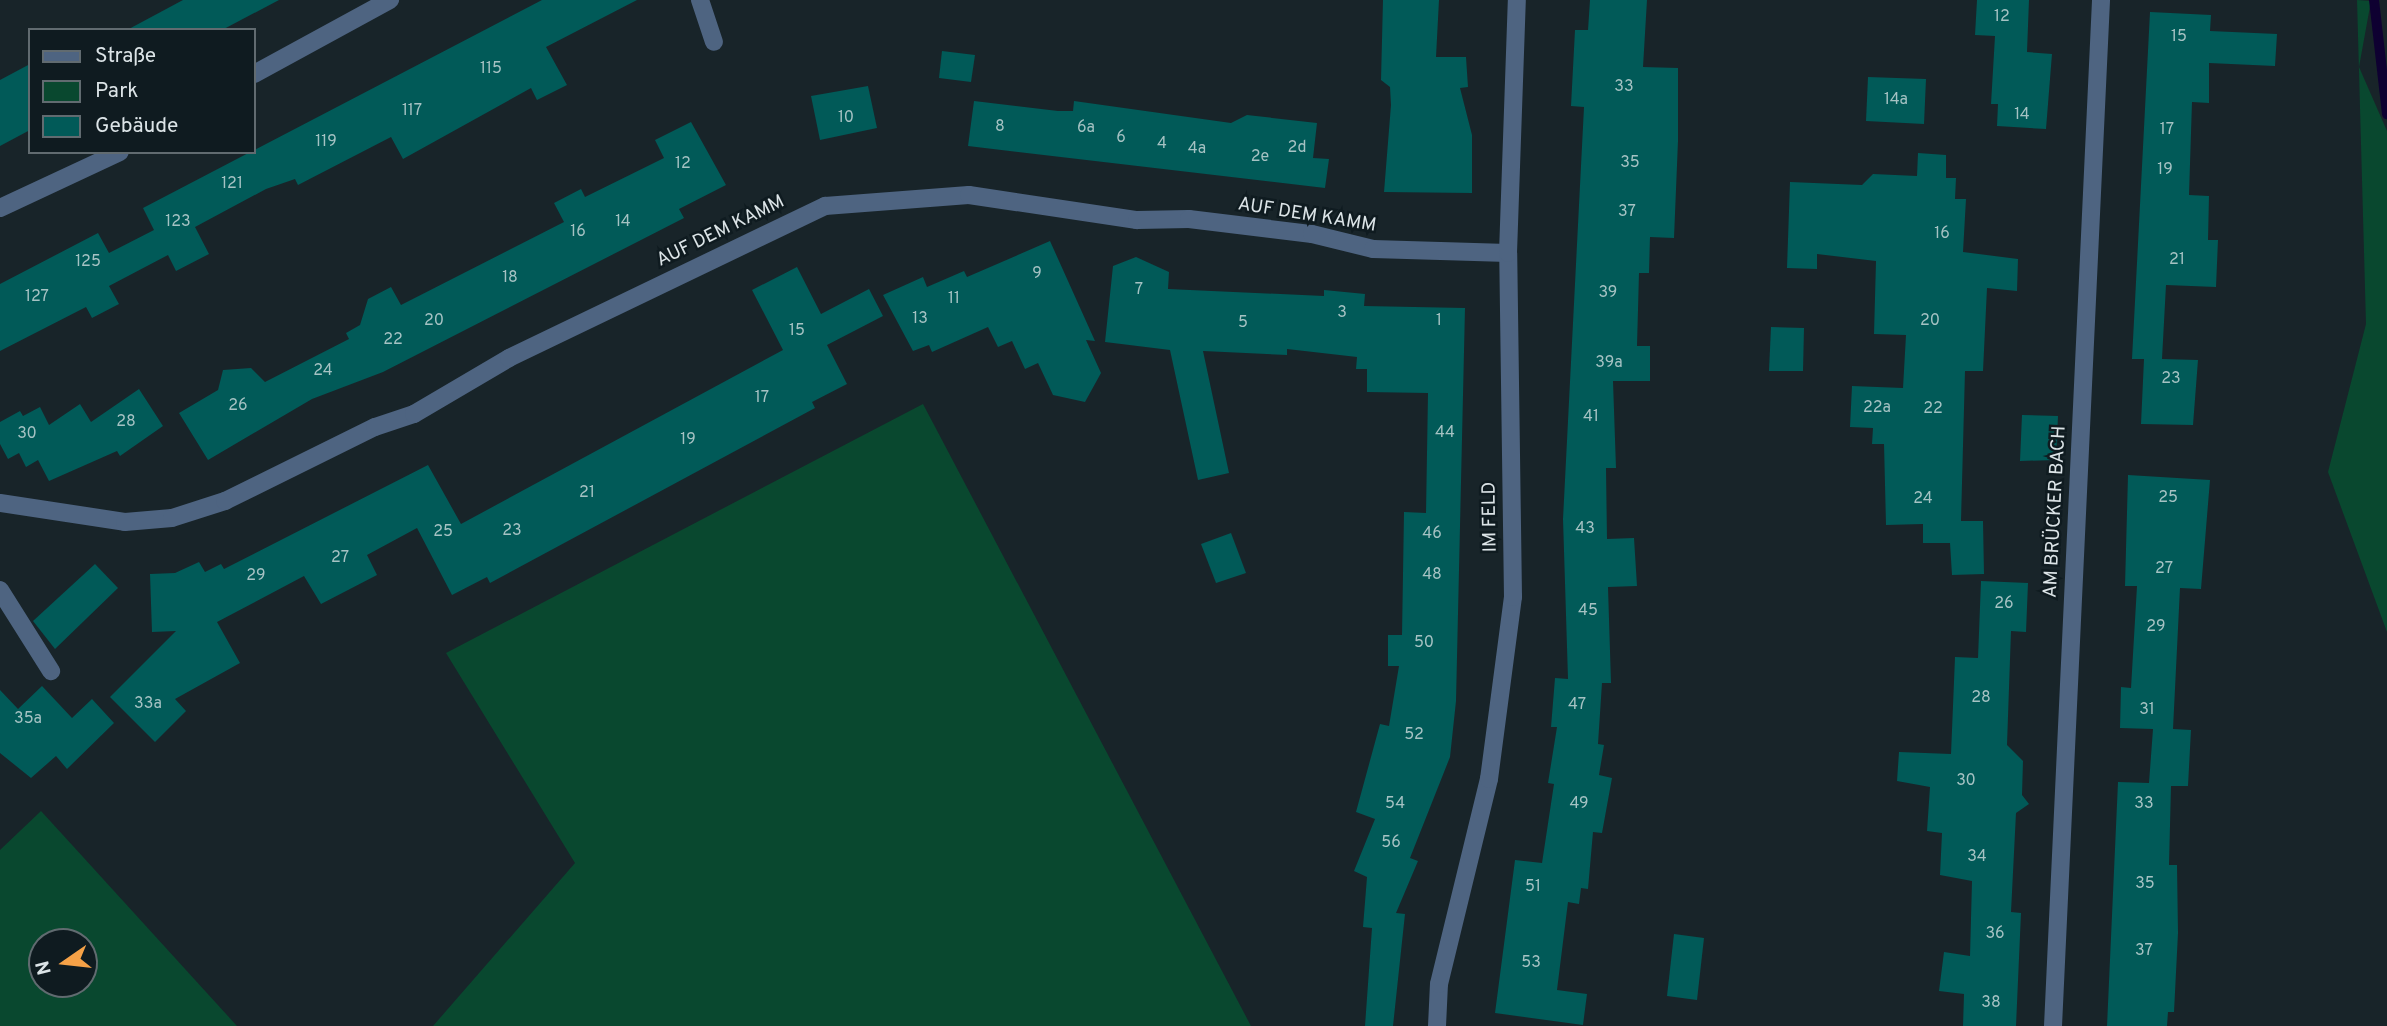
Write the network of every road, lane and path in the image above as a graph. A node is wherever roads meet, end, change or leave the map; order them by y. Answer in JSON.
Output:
{"nodes":[{"id":1,"x":390,"y":0,"type":"edge"},
{"id":2,"x":701,"y":0,"type":"edge"},
{"id":3,"x":1517,"y":0,"type":"edge"},
{"id":4,"x":2101,"y":0,"type":"edge"},
{"id":5,"x":713,"y":41,"type":"dead end"},
{"id":6,"x":256,"y":73,"type":"edge"},
{"id":7,"x":116,"y":154,"type":"edge"},
{"id":8,"x":0,"y":208,"type":"edge"},
{"id":9,"x":1508,"y":253,"type":"junction"},
{"id":10,"x":0,"y":503,"type":"edge"},
{"id":11,"x":0,"y":590,"type":"edge"},
{"id":12,"x":51,"y":671,"type":"dead end"},
{"id":13,"x":1437,"y":1026,"type":"edge"},
{"id":14,"x":2053,"y":1026,"type":"edge"}],
"edges":[{"from":1,"to":6,"type":"street"},
{"from":2,"to":5,"type":"street"},
{"from":3,"to":9,"type":"street","name":"IM FELD"},
{"from":4,"to":14,"type":"street","name":"AM BRÜCKER BACH"},
{"from":7,"to":8,"type":"street"},
{"from":9,"to":10,"type":"street","name":"AUF DEM KAMM"},
{"from":9,"to":13,"type":"street","name":"IM FELD"},
{"from":11,"to":12,"type":"street"}]}
